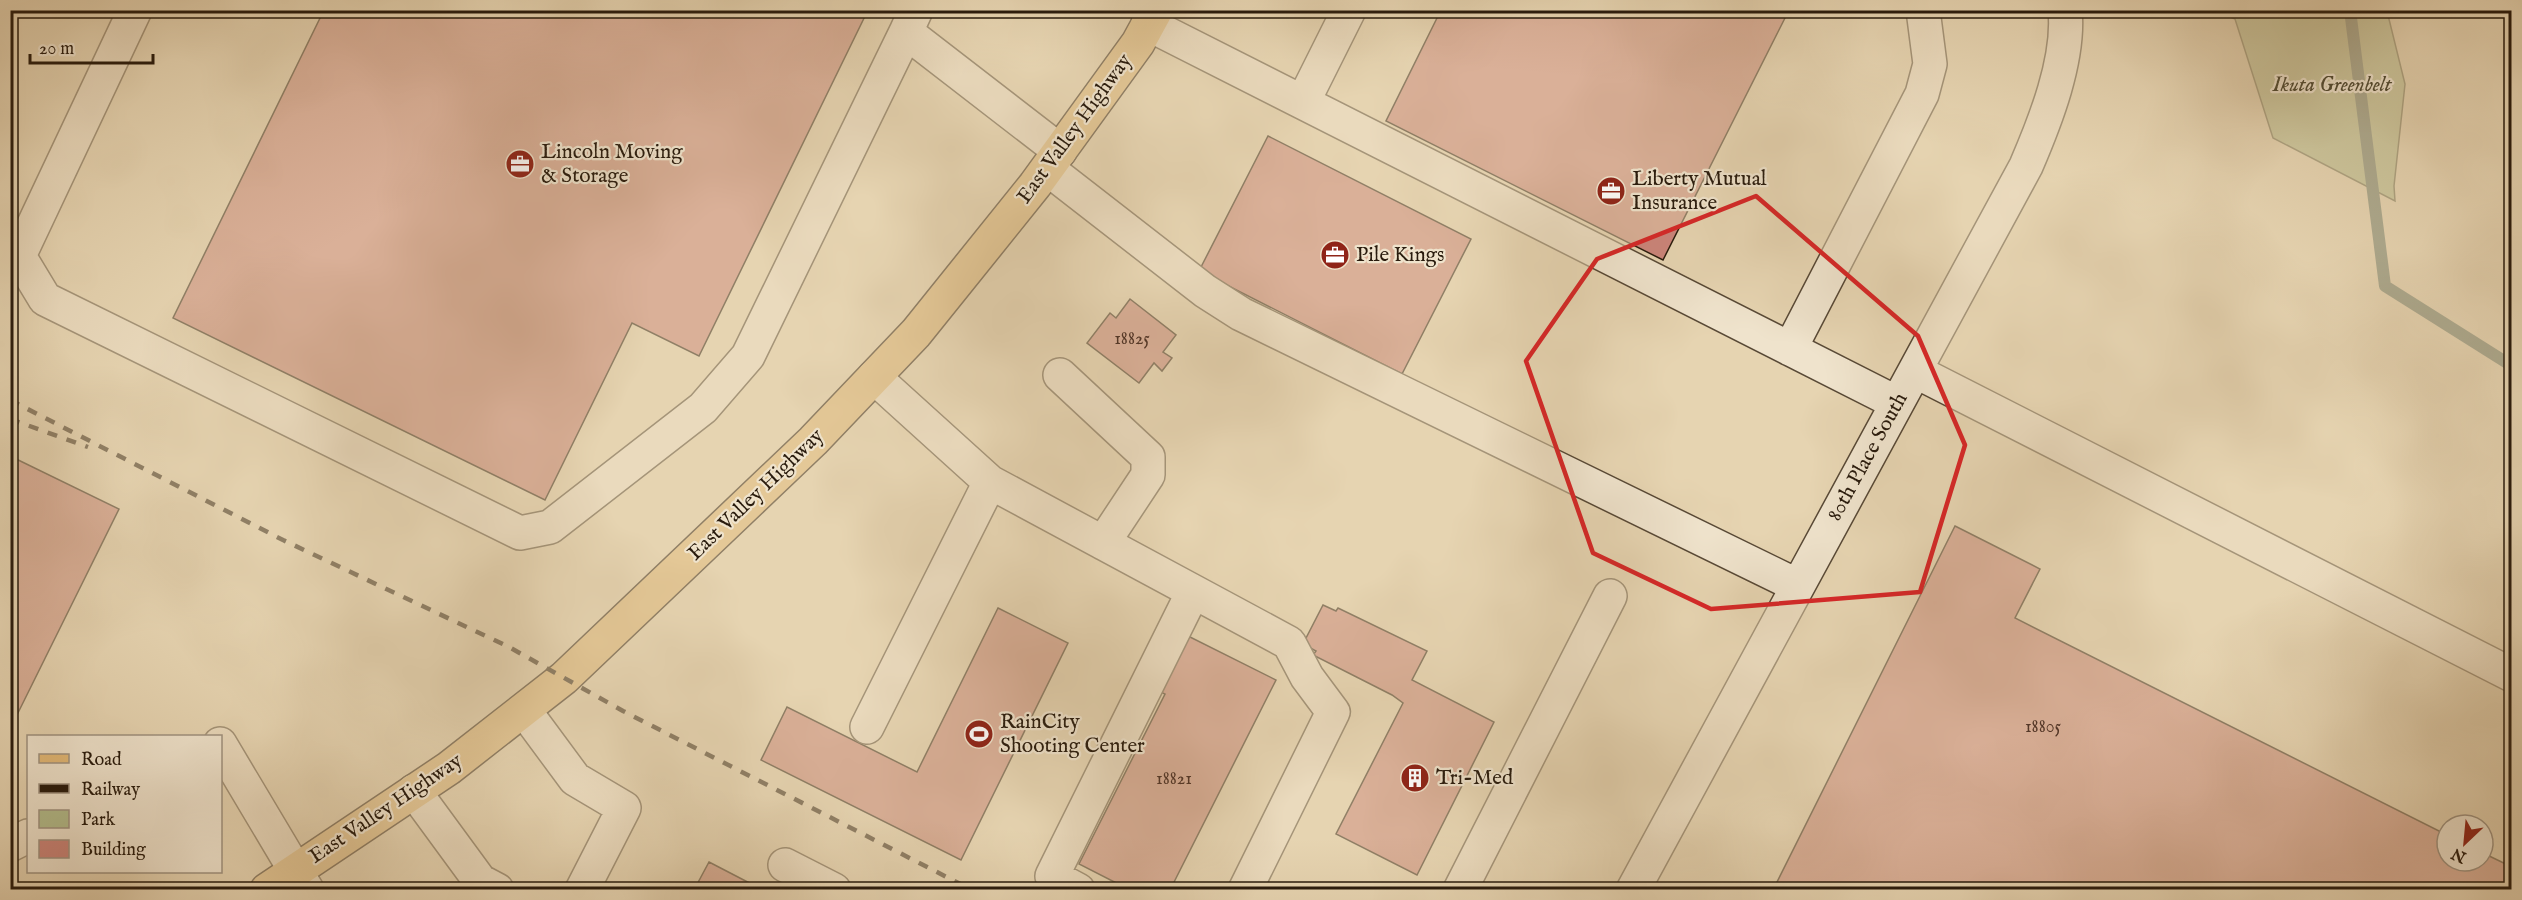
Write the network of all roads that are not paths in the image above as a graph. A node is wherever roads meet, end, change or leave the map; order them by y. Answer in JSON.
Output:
{"nodes":[{"id":1,"x":135,"y":10,"type":"edge"},
{"id":2,"x":1349,"y":10,"type":"edge"},
{"id":3,"x":1923,"y":10,"type":"edge"},
{"id":4,"x":2065,"y":10,"type":"edge"},
{"id":5,"x":1152,"y":17,"type":"edge"},
{"id":6,"x":911,"y":21,"type":"edge"},
{"id":7,"x":1303,"y":102,"type":"junction"},
{"id":8,"x":1054,"y":160,"type":"junction"},
{"id":9,"x":1790,"y":349,"type":"junction"},
{"id":10,"x":1915,"y":371,"type":"junction"},
{"id":11,"x":1060,"y":375,"type":"dead end"},
{"id":12,"x":874,"y":377,"type":"junction"},
{"id":13,"x":1897,"y":403,"type":"junction"},
{"id":14,"x":990,"y":482,"type":"junction"},
{"id":15,"x":1102,"y":543,"type":"junction"},
{"id":16,"x":1798,"y":586,"type":"junction"},
{"id":17,"x":1192,"y":592,"type":"junction"},
{"id":18,"x":1610,"y":596,"type":"dead end"},
{"id":19,"x":2511,"y":675,"type":"edge"},
{"id":20,"x":524,"y":710,"type":"junction"},
{"id":21,"x":867,"y":727,"type":"dead end"},
{"id":22,"x":222,"y":747,"type":"edge"},
{"id":23,"x":414,"y":791,"type":"junction"},
{"id":24,"x":27,"y":836,"type":"edge"},
{"id":25,"x":10,"y":845,"type":"edge"},
{"id":26,"x":785,"y":865,"type":"dead end"},
{"id":27,"x":302,"y":880,"type":"edge"},
{"id":28,"x":267,"y":890,"type":"edge"},
{"id":29,"x":497,"y":890,"type":"edge"},
{"id":30,"x":582,"y":890,"type":"edge"},
{"id":31,"x":834,"y":890,"type":"edge"},
{"id":32,"x":1078,"y":890,"type":"edge"},
{"id":33,"x":1245,"y":890,"type":"edge"},
{"id":34,"x":1460,"y":890,"type":"edge"},
{"id":35,"x":1633,"y":890,"type":"edge"}],
"edges":[{"from":1,"to":6,"type":"street"},
{"from":2,"to":7,"type":"street"},
{"from":3,"to":9,"type":"street"},
{"from":4,"to":10,"type":"street","name":"80th Place South"},
{"from":5,"to":7,"type":"street"},
{"from":5,"to":8,"type":"main road","name":"East Valley Highway"},
{"from":6,"to":8,"type":"street"},
{"from":7,"to":9,"type":"street"},
{"from":8,"to":12,"type":"main road","name":"East Valley Highway"},
{"from":8,"to":16,"type":"street"},
{"from":9,"to":13,"type":"street"},
{"from":10,"to":13,"type":"street","name":"80th Place South"},
{"from":10,"to":19,"type":"street"},
{"from":11,"to":15,"type":"street"},
{"from":12,"to":14,"type":"street"},
{"from":12,"to":20,"type":"main road","name":"East Valley Highway"},
{"from":13,"to":16,"type":"street","name":"80th Place South"},
{"from":14,"to":15,"type":"street"},
{"from":14,"to":21,"type":"street"},
{"from":15,"to":17,"type":"street"},
{"from":16,"to":35,"type":"street","name":"80th Place South"},
{"from":17,"to":32,"type":"street"},
{"from":17,"to":33,"type":"street"},
{"from":18,"to":34,"type":"street"},
{"from":20,"to":23,"type":"main road","name":"East Valley Highway"},
{"from":20,"to":30,"type":"street"},
{"from":22,"to":27,"type":"street"},
{"from":23,"to":27,"type":"main road","name":"East Valley Highway"},
{"from":23,"to":29,"type":"street"},
{"from":24,"to":25,"type":"street"},
{"from":26,"to":31,"type":"street"},
{"from":27,"to":28,"type":"main road","name":"East Valley Highway"}]}
